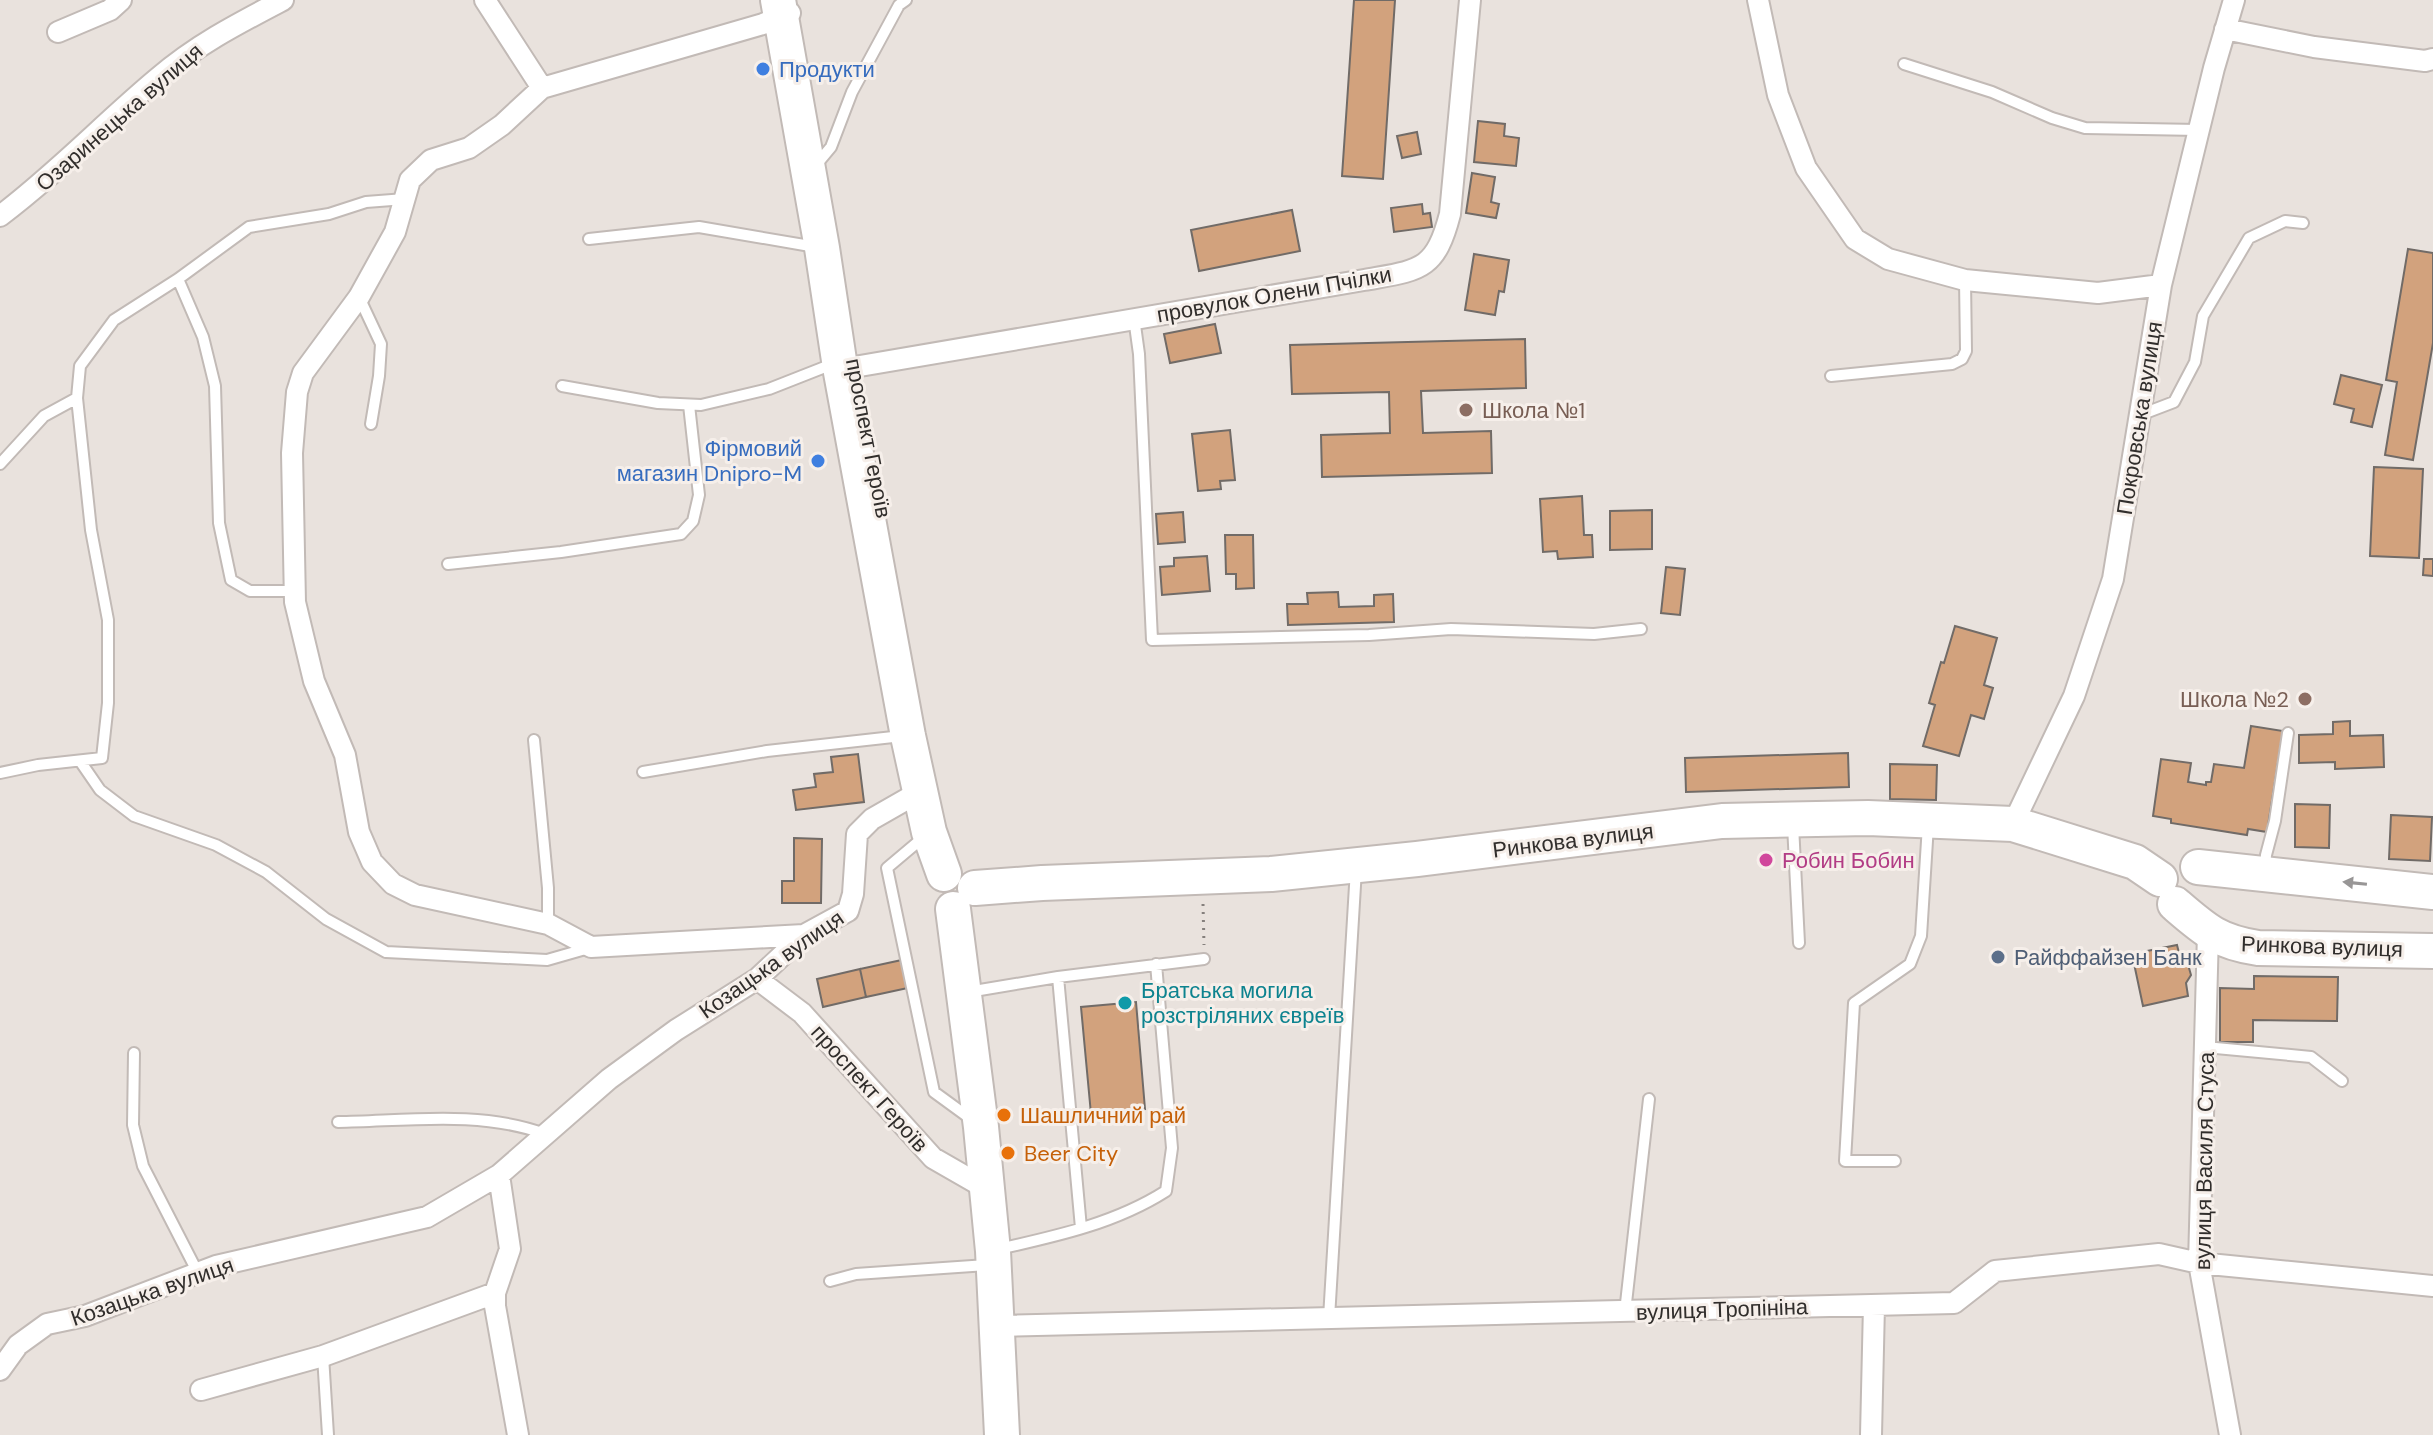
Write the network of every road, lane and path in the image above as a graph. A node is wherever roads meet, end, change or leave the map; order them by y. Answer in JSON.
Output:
{"nodes":[{"id":1,"x":121,"y":0,"type":"edge"},
{"id":2,"x":283,"y":0,"type":"edge"},
{"id":3,"x":485,"y":0,"type":"edge"},
{"id":4,"x":906,"y":0,"type":"edge"},
{"id":5,"x":1470,"y":0,"type":"edge"},
{"id":6,"x":1758,"y":0,"type":"edge"},
{"id":7,"x":2234,"y":0,"type":"edge"},
{"id":8,"x":788,"y":7,"type":"edge"},
{"id":9,"x":2225,"y":29,"type":"junction"},
{"id":10,"x":58,"y":32,"type":"dead end"},
{"id":11,"x":2433,"y":59,"type":"edge"},
{"id":12,"x":1904,"y":64,"type":"dead end"},
{"id":13,"x":542,"y":88,"type":"junction"},
{"id":14,"x":2201,"y":130,"type":"junction"},
{"id":15,"x":815,"y":166,"type":"junction"},
{"id":16,"x":405,"y":199,"type":"junction"},
{"id":17,"x":0,"y":216,"type":"edge"},
{"id":18,"x":2303,"y":223,"type":"dead end"},
{"id":19,"x":589,"y":239,"type":"dead end"},
{"id":20,"x":822,"y":248,"type":"junction"},
{"id":21,"x":178,"y":279,"type":"junction"},
{"id":22,"x":1965,"y":280,"type":"junction"},
{"id":23,"x":2161,"y":285,"type":"junction"},
{"id":24,"x":359,"y":297,"type":"junction"},
{"id":25,"x":1134,"y":318,"type":"junction"},
{"id":26,"x":847,"y":367,"type":"junction"},
{"id":27,"x":1831,"y":376,"type":"dead end"},
{"id":28,"x":562,"y":386,"type":"dead end"},
{"id":29,"x":77,"y":398,"type":"junction"},
{"id":30,"x":689,"y":405,"type":"junction"},
{"id":31,"x":2140,"y":415,"type":"junction"},
{"id":32,"x":371,"y":424,"type":"dead end"},
{"id":33,"x":0,"y":464,"type":"edge"},
{"id":34,"x":448,"y":564,"type":"dead end"},
{"id":35,"x":295,"y":591,"type":"junction"},
{"id":36,"x":1641,"y":629,"type":"dead end"},
{"id":37,"x":2288,"y":733,"type":"dead end"},
{"id":38,"x":908,"y":736,"type":"junction"},
{"id":39,"x":534,"y":740,"type":"dead end"},
{"id":40,"x":80,"y":761,"type":"junction"},
{"id":41,"x":643,"y":772,"type":"dead end"},
{"id":42,"x":0,"y":773,"type":"edge"},
{"id":43,"x":921,"y":791,"type":"junction"},
{"id":44,"x":1793,"y":820,"type":"junction"},
{"id":45,"x":1928,"y":821,"type":"junction"},
{"id":46,"x":2013,"y":824,"type":"junction"},
{"id":47,"x":929,"y":832,"type":"junction"},
{"id":48,"x":1356,"y":865,"type":"junction"},
{"id":49,"x":2265,"y":873,"type":"junction"},
{"id":50,"x":958,"y":885,"type":"junction"},
{"id":51,"x":2167,"y":892,"type":"junction"},
{"id":52,"x":2433,"y":892,"type":"edge"},
{"id":53,"x":1203,"y":909,"type":"dead end"},
{"id":54,"x":548,"y":924,"type":"junction"},
{"id":55,"x":2208,"y":933,"type":"junction"},
{"id":56,"x":804,"y":935,"type":"junction"},
{"id":57,"x":1799,"y":943,"type":"dead end"},
{"id":58,"x":591,"y":947,"type":"junction"},
{"id":59,"x":2433,"y":951,"type":"edge"},
{"id":60,"x":1204,"y":959,"type":"joint"},
{"id":61,"x":1156,"y":964,"type":"junction"},
{"id":62,"x":1058,"y":977,"type":"junction"},
{"id":63,"x":757,"y":979,"type":"junction"},
{"id":64,"x":963,"y":992,"type":"junction"},
{"id":65,"x":2205,"y":1047,"type":"junction"},
{"id":66,"x":134,"y":1053,"type":"dead end"},
{"id":67,"x":2342,"y":1081,"type":"dead end"},
{"id":68,"x":1649,"y":1099,"type":"dead end"},
{"id":69,"x":338,"y":1122,"type":"dead end"},
{"id":70,"x":981,"y":1127,"type":"junction"},
{"id":71,"x":546,"y":1134,"type":"junction"},
{"id":72,"x":1895,"y":1161,"type":"dead end"},
{"id":73,"x":499,"y":1175,"type":"junction"},
{"id":74,"x":987,"y":1189,"type":"junction"},
{"id":75,"x":1081,"y":1228,"type":"junction"},
{"id":76,"x":994,"y":1258,"type":"junction"},
{"id":77,"x":2199,"y":1263,"type":"junction"},
{"id":78,"x":198,"y":1273,"type":"junction"},
{"id":79,"x":830,"y":1281,"type":"dead end"},
{"id":80,"x":2433,"y":1286,"type":"edge"},
{"id":81,"x":495,"y":1293,"type":"junction"},
{"id":82,"x":1874,"y":1305,"type":"junction"},
{"id":83,"x":1625,"y":1312,"type":"junction"},
{"id":84,"x":1329,"y":1318,"type":"junction"},
{"id":85,"x":996,"y":1326,"type":"junction"},
{"id":86,"x":323,"y":1356,"type":"junction"},
{"id":87,"x":0,"y":1370,"type":"edge"},
{"id":88,"x":201,"y":1390,"type":"dead end"},
{"id":89,"x":328,"y":1435,"type":"edge"},
{"id":90,"x":518,"y":1435,"type":"edge"},
{"id":91,"x":1002,"y":1435,"type":"edge"},
{"id":92,"x":1871,"y":1435,"type":"edge"},
{"id":93,"x":2230,"y":1435,"type":"edge"}],
"edges":[{"from":1,"to":10,"type":"street"},
{"from":2,"to":17,"type":"street","name":"Озаринецька вулиця"},
{"from":3,"to":13,"type":"street"},
{"from":4,"to":15,"type":"lane"},
{"from":5,"to":25,"type":"street","name":"провулок Олени Пчілки"},
{"from":6,"to":22,"type":"street"},
{"from":7,"to":9,"type":"street","name":"Покровська вулиця"},
{"from":8,"to":13,"type":"street"},
{"from":8,"to":15,"type":"main road","name":"проспект Героїв"},
{"from":9,"to":11,"type":"street"},
{"from":9,"to":14,"type":"street","name":"Покровська вулиця"},
{"from":12,"to":14,"type":"lane"},
{"from":13,"to":16,"type":"street"},
{"from":14,"to":23,"type":"street","name":"Покровська вулиця"},
{"from":15,"to":20,"type":"main road","name":"проспект Героїв"},
{"from":15,"to":26,"type":"main road","name":"проспект Героїв"},
{"from":16,"to":21,"type":"lane"},
{"from":16,"to":24,"type":"street"},
{"from":18,"to":31,"type":"lane"},
{"from":19,"to":20,"type":"lane"},
{"from":20,"to":26,"type":"main road","name":"проспект Героїв"},
{"from":21,"to":29,"type":"lane"},
{"from":21,"to":35,"type":"lane"},
{"from":22,"to":23,"type":"street"},
{"from":22,"to":27,"type":"lane"},
{"from":23,"to":31,"type":"street","name":"Покровська вулиця"},
{"from":24,"to":32,"type":"lane"},
{"from":24,"to":35,"type":"street"},
{"from":25,"to":26,"type":"street","name":"провулок Олени Пчілки"},
{"from":25,"to":36,"type":"lane"},
{"from":26,"to":30,"type":"lane"},
{"from":26,"to":38,"type":"main road","name":"проспект Героїв"},
{"from":26,"to":50,"type":"main road","name":"проспект Героїв"},
{"from":28,"to":30,"type":"lane"},
{"from":29,"to":33,"type":"lane"},
{"from":29,"to":40,"type":"lane"},
{"from":30,"to":34,"type":"lane"},
{"from":31,"to":46,"type":"street","name":"Покровська вулиця"},
{"from":35,"to":54,"type":"street"},
{"from":37,"to":49,"type":"lane"},
{"from":38,"to":41,"type":"lane"},
{"from":38,"to":43,"type":"main road","name":"проспект Героїв"},
{"from":39,"to":54,"type":"lane"},
{"from":40,"to":42,"type":"lane"},
{"from":40,"to":58,"type":"lane"},
{"from":43,"to":47,"type":"main road","name":"проспект Героїв"},
{"from":43,"to":56,"type":"street","name":"Козацька вулиця"},
{"from":44,"to":45,"type":"main road","name":"Ринкова вулиця"},
{"from":44,"to":48,"type":"main road","name":"Ринкова вулиця"},
{"from":44,"to":57,"type":"lane"},
{"from":45,"to":46,"type":"main road","name":"Ринкова вулиця"},
{"from":45,"to":72,"type":"lane"},
{"from":46,"to":51,"type":"main road","name":"Ринкова вулиця"},
{"from":47,"to":50,"type":"main road","name":"проспект Героїв"},
{"from":47,"to":70,"type":"lane"},
{"from":48,"to":50,"type":"main road","name":"Ринкова вулиця"},
{"from":48,"to":84,"type":"lane"},
{"from":49,"to":51,"type":"main road"},
{"from":52,"to":49,"type":"main road","one_way":true},
{"from":50,"to":64,"type":"main road","name":"проспект Героїв"},
{"from":51,"to":55,"type":"main road","name":"Ринкова вулиця"},
{"from":53,"to":60,"type":"path"},
{"from":54,"to":58,"type":"street"},
{"from":55,"to":59,"type":"main road","name":"Ринкова вулиця"},
{"from":55,"to":65,"type":"street","name":"вулиця Василя Стуса"},
{"from":56,"to":58,"type":"street"},
{"from":56,"to":63,"type":"street","name":"Козацька вулиця"},
{"from":60,"to":61,"type":"lane"},
{"from":61,"to":62,"type":"lane"},
{"from":61,"to":75,"type":"lane"},
{"from":62,"to":64,"type":"lane"},
{"from":62,"to":75,"type":"lane"},
{"from":63,"to":71,"type":"street","name":"Козацька вулиця"},
{"from":63,"to":74,"type":"street","name":"проспект Героїв"},
{"from":64,"to":70,"type":"main road","name":"проспект Героїв"},
{"from":65,"to":67,"type":"lane"},
{"from":65,"to":77,"type":"street","name":"вулиця Василя Стуса"},
{"from":66,"to":78,"type":"lane"},
{"from":68,"to":83,"type":"lane"},
{"from":69,"to":71,"type":"lane"},
{"from":70,"to":74,"type":"main road","name":"проспект Героїв"},
{"from":71,"to":73,"type":"street","name":"Козацька вулиця"},
{"from":73,"to":78,"type":"street","name":"Козацька вулиця"},
{"from":73,"to":81,"type":"street"},
{"from":74,"to":76,"type":"main road","name":"проспект Героїв"},
{"from":75,"to":76,"type":"lane"},
{"from":76,"to":79,"type":"lane"},
{"from":76,"to":85,"type":"main road","name":"проспект Героїв"},
{"from":77,"to":80,"type":"street","name":"вулиця Тропініна"},
{"from":77,"to":82,"type":"street","name":"вулиця Тропініна"},
{"from":77,"to":93,"type":"street","name":"вулиця Василя Стуса"},
{"from":78,"to":87,"type":"street","name":"Козацька вулиця"},
{"from":81,"to":86,"type":"street"},
{"from":81,"to":90,"type":"street"},
{"from":82,"to":83,"type":"street","name":"вулиця Тропініна"},
{"from":82,"to":92,"type":"street"},
{"from":83,"to":84,"type":"street","name":"вулиця Тропініна"},
{"from":84,"to":85,"type":"street","name":"вулиця Тропініна"},
{"from":85,"to":91,"type":"main road","name":"проспект Героїв"},
{"from":86,"to":88,"type":"street"},
{"from":86,"to":89,"type":"lane"}]}
